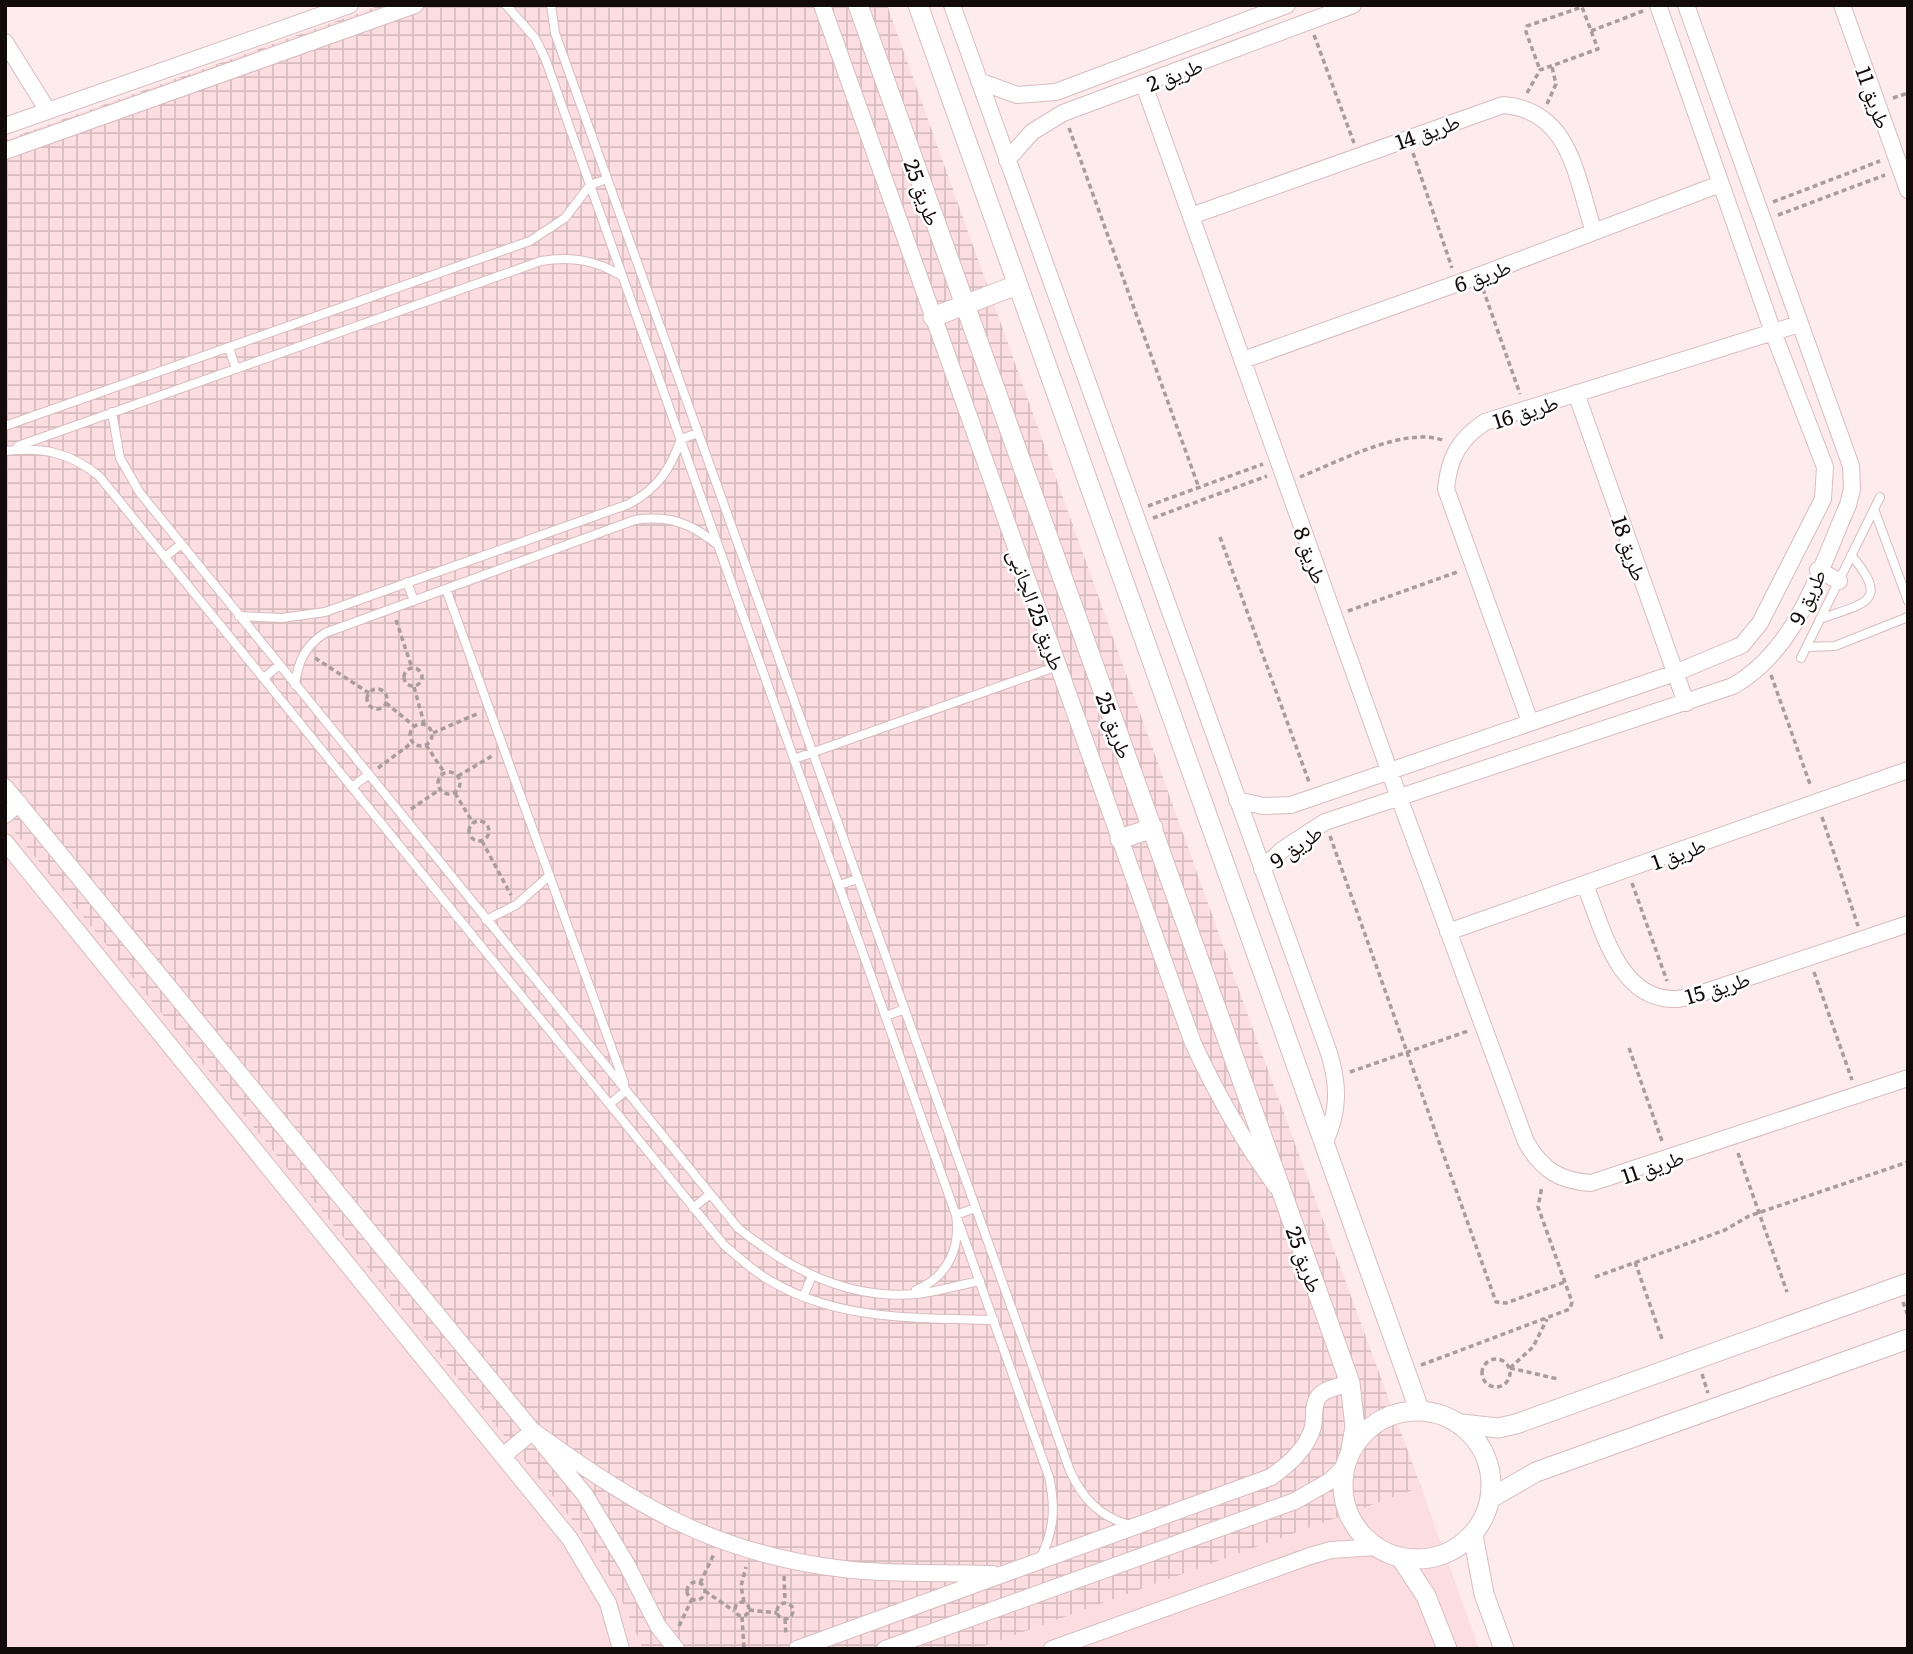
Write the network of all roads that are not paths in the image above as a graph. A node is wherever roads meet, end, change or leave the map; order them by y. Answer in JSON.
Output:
{"nodes":[{"id":1,"x":415,"y":5,"type":"edge"},
{"id":2,"x":506,"y":5,"type":"edge"},
{"id":3,"x":551,"y":5,"type":"edge"},
{"id":4,"x":822,"y":5,"type":"edge"},
{"id":5,"x":858,"y":5,"type":"edge"},
{"id":6,"x":918,"y":5,"type":"edge"},
{"id":7,"x":952,"y":5,"type":"edge"},
{"id":8,"x":1287,"y":5,"type":"edge"},
{"id":9,"x":1353,"y":5,"type":"edge"},
{"id":10,"x":1658,"y":5,"type":"edge"},
{"id":11,"x":1686,"y":5,"type":"edge"},
{"id":12,"x":1842,"y":5,"type":"edge"},
{"id":13,"x":344,"y":6,"type":"edge"},
{"id":14,"x":5,"y":42,"type":"edge"},
{"id":15,"x":235,"y":47,"type":"junction"},
{"id":16,"x":242,"y":67,"type":"junction"},
{"id":17,"x":979,"y":81,"type":"junction"},
{"id":18,"x":1143,"y":85,"type":"junction"},
{"id":19,"x":48,"y":111,"type":"junction"},
{"id":20,"x":5,"y":126,"type":"edge"},
{"id":21,"x":5,"y":151,"type":"edge"},
{"id":22,"x":1007,"y":160,"type":"junction"},
{"id":23,"x":607,"y":179,"type":"junction"},
{"id":24,"x":1720,"y":184,"type":"junction"},
{"id":25,"x":590,"y":185,"type":"junction"},
{"id":26,"x":1908,"y":190,"type":"edge"},
{"id":27,"x":1191,"y":216,"type":"junction"},
{"id":28,"x":1594,"y":232,"type":"junction"},
{"id":29,"x":622,"y":276,"type":"junction"},
{"id":30,"x":1017,"y":285,"type":"junction"},
{"id":31,"x":652,"y":304,"type":"junction"},
{"id":32,"x":965,"y":304,"type":"junction"},
{"id":33,"x":635,"y":310,"type":"junction"},
{"id":34,"x":933,"y":317,"type":"junction"},
{"id":35,"x":1799,"y":324,"type":"junction"},
{"id":36,"x":1773,"y":332,"type":"junction"},
{"id":37,"x":229,"y":348,"type":"junction"},
{"id":38,"x":1243,"y":360,"type":"junction"},
{"id":39,"x":236,"y":369,"type":"junction"},
{"id":40,"x":1576,"y":393,"type":"junction"},
{"id":41,"x":112,"y":412,"type":"junction"},
{"id":42,"x":5,"y":426,"type":"edge"},
{"id":43,"x":698,"y":433,"type":"junction"},
{"id":44,"x":681,"y":439,"type":"junction"},
{"id":45,"x":5,"y":450,"type":"edge"},
{"id":46,"x":1880,"y":497,"type":"dead end"},
{"id":47,"x":1874,"y":509,"type":"junction"},
{"id":48,"x":536,"y":536,"type":"junction"},
{"id":49,"x":181,"y":544,"type":"junction"},
{"id":50,"x":718,"y":545,"type":"junction"},
{"id":51,"x":543,"y":554,"type":"junction"},
{"id":52,"x":1851,"y":555,"type":"junction"},
{"id":53,"x":165,"y":557,"type":"junction"},
{"id":54,"x":744,"y":561,"type":"junction"},
{"id":55,"x":726,"y":567,"type":"junction"},
{"id":56,"x":1818,"y":570,"type":"junction"},
{"id":57,"x":1839,"y":581,"type":"junction"},
{"id":58,"x":407,"y":582,"type":"junction"},
{"id":59,"x":446,"y":589,"type":"junction"},
{"id":60,"x":414,"y":601,"type":"junction"},
{"id":61,"x":1908,"y":601,"type":"edge"},
{"id":62,"x":239,"y":617,"type":"junction"},
{"id":63,"x":1908,"y":617,"type":"edge"},
{"id":64,"x":1820,"y":619,"type":"junction"},
{"id":65,"x":1807,"y":647,"type":"junction"},
{"id":66,"x":1801,"y":658,"type":"dead end"},
{"id":67,"x":279,"y":665,"type":"junction"},
{"id":68,"x":1058,"y":666,"type":"junction"},
{"id":69,"x":1675,"y":673,"type":"junction"},
{"id":70,"x":264,"y":678,"type":"junction"},
{"id":71,"x":295,"y":685,"type":"junction"},
{"id":72,"x":1686,"y":703,"type":"junction"},
{"id":73,"x":1530,"y":722,"type":"junction"},
{"id":74,"x":812,"y":752,"type":"junction"},
{"id":75,"x":794,"y":759,"type":"junction"},
{"id":76,"x":1389,"y":770,"type":"junction"},
{"id":77,"x":1908,"y":770,"type":"edge"},
{"id":78,"x":368,"y":775,"type":"junction"},
{"id":79,"x":5,"y":787,"type":"edge"},
{"id":80,"x":352,"y":787,"type":"junction"},
{"id":81,"x":1398,"y":796,"type":"junction"},
{"id":82,"x":1237,"y":800,"type":"junction"},
{"id":83,"x":19,"y":803,"type":"junction"},
{"id":84,"x":5,"y":815,"type":"edge"},
{"id":85,"x":1153,"y":828,"type":"junction"},
{"id":86,"x":1120,"y":839,"type":"junction"},
{"id":87,"x":5,"y":842,"type":"edge"},
{"id":88,"x":1262,"y":869,"type":"junction"},
{"id":89,"x":549,"y":876,"type":"junction"},
{"id":90,"x":452,"y":879,"type":"junction"},
{"id":91,"x":858,"y":879,"type":"junction"},
{"id":92,"x":839,"y":885,"type":"junction"},
{"id":93,"x":1585,"y":885,"type":"junction"},
{"id":94,"x":438,"y":891,"type":"junction"},
{"id":95,"x":486,"y":920,"type":"junction"},
{"id":96,"x":1908,"y":924,"type":"edge"},
{"id":97,"x":1448,"y":932,"type":"junction"},
{"id":98,"x":539,"y":986,"type":"junction"},
{"id":99,"x":524,"y":998,"type":"junction"},
{"id":100,"x":905,"y":1009,"type":"junction"},
{"id":101,"x":886,"y":1016,"type":"junction"},
{"id":102,"x":1908,"y":1078,"type":"edge"},
{"id":103,"x":624,"y":1092,"type":"junction"},
{"id":104,"x":610,"y":1104,"type":"junction"},
{"id":105,"x":1325,"y":1142,"type":"junction"},
{"id":106,"x":1551,"y":1173,"type":"joint"},
{"id":107,"x":709,"y":1195,"type":"junction"},
{"id":108,"x":1284,"y":1198,"type":"junction"},
{"id":109,"x":693,"y":1208,"type":"junction"},
{"id":110,"x":975,"y":1208,"type":"junction"},
{"id":111,"x":956,"y":1215,"type":"junction"},
{"id":112,"x":812,"y":1276,"type":"junction"},
{"id":113,"x":980,"y":1281,"type":"junction"},
{"id":114,"x":1908,"y":1283,"type":"edge"},
{"id":115,"x":899,"y":1293,"type":"junction"},
{"id":116,"x":803,"y":1297,"type":"junction"},
{"id":117,"x":993,"y":1320,"type":"junction"},
{"id":118,"x":1908,"y":1339,"type":"edge"},
{"id":119,"x":1350,"y":1383,"type":"junction"},
{"id":120,"x":1419,"y":1409,"type":"junction"},
{"id":121,"x":1461,"y":1424,"type":"junction"},
{"id":122,"x":533,"y":1431,"type":"junction"},
{"id":123,"x":503,"y":1455,"type":"junction"},
{"id":124,"x":1348,"y":1458,"type":"junction"},
{"id":125,"x":1491,"y":1498,"type":"junction"},
{"id":126,"x":1135,"y":1527,"type":"junction"},
{"id":127,"x":1474,"y":1535,"type":"junction"},
{"id":128,"x":1376,"y":1547,"type":"junction"},
{"id":129,"x":1401,"y":1558,"type":"junction"},
{"id":130,"x":1038,"y":1562,"type":"junction"},
{"id":131,"x":1004,"y":1574,"type":"junction"},
{"id":132,"x":791,"y":1644,"type":"edge"},
{"id":133,"x":673,"y":1646,"type":"edge"},
{"id":134,"x":621,"y":1649,"type":"edge"},
{"id":135,"x":885,"y":1649,"type":"edge"},
{"id":136,"x":1052,"y":1649,"type":"edge"},
{"id":137,"x":1447,"y":1649,"type":"edge"},
{"id":138,"x":1504,"y":1649,"type":"edge"}],
"edges":[{"from":1,"to":16,"type":"street"},
{"from":2,"to":25,"type":"lane"},
{"from":3,"to":23,"type":"lane"},
{"from":4,"to":34,"type":"street","name":"طريق 25 الجانبى"},
{"from":5,"to":32,"type":"street","name":"طريق 25"},
{"from":6,"to":30,"type":"street"},
{"from":7,"to":17,"type":"street"},
{"from":8,"to":17,"type":"street","name":"طريق 2"},
{"from":9,"to":18,"type":"street","name":"طريق 2"},
{"from":10,"to":24,"type":"street","name":"طريق 9"},
{"from":11,"to":35,"type":"street","name":"طريق 9"},
{"from":12,"to":26,"type":"street","name":"طريق 11"},
{"from":13,"to":15,"type":"street"},
{"from":14,"to":19,"type":"street"},
{"from":15,"to":16,"type":"street"},
{"from":15,"to":19,"type":"street"},
{"from":16,"to":21,"type":"street"},
{"from":17,"to":22,"type":"street"},
{"from":18,"to":22,"type":"street","name":"طريق 2"},
{"from":18,"to":27,"type":"street","name":"طريق 8"},
{"from":19,"to":20,"type":"street"},
{"from":22,"to":82,"type":"street"},
{"from":23,"to":25,"type":"lane"},
{"from":23,"to":31,"type":"lane"},
{"from":24,"to":28,"type":"street","name":"طريق 6"},
{"from":24,"to":36,"type":"street","name":"طريق 9"},
{"from":25,"to":29,"type":"lane"},
{"from":25,"to":37,"type":"lane"},
{"from":27,"to":28,"type":"street","name":"طريق 14"},
{"from":27,"to":38,"type":"street","name":"طريق 8"},
{"from":28,"to":38,"type":"street","name":"طريق 6"},
{"from":29,"to":33,"type":"lane"},
{"from":29,"to":39,"type":"lane"},
{"from":30,"to":32,"type":"street"},
{"from":30,"to":105,"type":"street"},
{"from":31,"to":33,"type":"lane"},
{"from":31,"to":43,"type":"lane"},
{"from":32,"to":34,"type":"street"},
{"from":32,"to":85,"type":"street","name":"طريق 25"},
{"from":33,"to":44,"type":"lane"},
{"from":34,"to":68,"type":"street","name":"طريق 25 الجانبى"},
{"from":35,"to":36,"type":"street","name":"طريق 16"},
{"from":35,"to":56,"type":"street","name":"طريق 9"},
{"from":36,"to":40,"type":"street","name":"طريق 16"},
{"from":36,"to":69,"type":"street","name":"طريق 9"},
{"from":37,"to":39,"type":"lane"},
{"from":37,"to":42,"type":"lane"},
{"from":38,"to":76,"type":"street","name":"طريق 8"},
{"from":39,"to":41,"type":"lane"},
{"from":40,"to":69,"type":"street","name":"طريق 18"},
{"from":40,"to":73,"type":"street","name":"طريق 16"},
{"from":41,"to":45,"type":"lane"},
{"from":41,"to":49,"type":"lane"},
{"from":43,"to":44,"type":"lane"},
{"from":43,"to":54,"type":"lane"},
{"from":44,"to":48,"type":"lane"},
{"from":44,"to":50,"type":"lane"},
{"from":45,"to":53,"type":"lane"},
{"from":46,"to":47,"type":"lane"},
{"from":47,"to":52,"type":"lane"},
{"from":47,"to":61,"type":"lane"},
{"from":48,"to":51,"type":"lane"},
{"from":48,"to":58,"type":"lane"},
{"from":49,"to":53,"type":"lane"},
{"from":49,"to":62,"type":"lane"},
{"from":50,"to":51,"type":"lane"},
{"from":50,"to":55,"type":"lane"},
{"from":51,"to":59,"type":"lane"},
{"from":52,"to":57,"type":"lane"},
{"from":52,"to":64,"type":"lane"},
{"from":53,"to":70,"type":"lane"},
{"from":54,"to":55,"type":"lane"},
{"from":54,"to":74,"type":"lane"},
{"from":55,"to":75,"type":"lane"},
{"from":56,"to":57,"type":"street"},
{"from":56,"to":72,"type":"street","name":"طريق 9"},
{"from":57,"to":64,"type":"lane"},
{"from":58,"to":60,"type":"lane"},
{"from":58,"to":62,"type":"lane"},
{"from":59,"to":60,"type":"lane"},
{"from":59,"to":89,"type":"lane"},
{"from":60,"to":71,"type":"lane"},
{"from":62,"to":67,"type":"lane"},
{"from":63,"to":65,"type":"lane"},
{"from":64,"to":65,"type":"lane"},
{"from":65,"to":66,"type":"lane"},
{"from":67,"to":70,"type":"lane"},
{"from":67,"to":71,"type":"lane"},
{"from":68,"to":74,"type":"lane"},
{"from":68,"to":86,"type":"street","name":"طريق 25 الجانبى"},
{"from":69,"to":72,"type":"street","name":"طريق 18"},
{"from":69,"to":73,"type":"street","name":"طريق 9"},
{"from":70,"to":80,"type":"lane"},
{"from":71,"to":78,"type":"lane"},
{"from":72,"to":81,"type":"street","name":"طريق 9"},
{"from":73,"to":76,"type":"street","name":"طريق 9"},
{"from":74,"to":75,"type":"lane"},
{"from":74,"to":91,"type":"lane"},
{"from":75,"to":92,"type":"lane"},
{"from":76,"to":81,"type":"street","name":"طريق 8"},
{"from":76,"to":82,"type":"street","name":"طريق 9"},
{"from":77,"to":93,"type":"street","name":"طريق 1"},
{"from":78,"to":80,"type":"lane"},
{"from":78,"to":90,"type":"lane"},
{"from":79,"to":83,"type":"street"},
{"from":80,"to":94,"type":"lane"},
{"from":81,"to":88,"type":"street","name":"طريق 9"},
{"from":81,"to":97,"type":"street","name":"طريق 8"},
{"from":82,"to":88,"type":"street"},
{"from":83,"to":84,"type":"street"},
{"from":83,"to":122,"type":"street"},
{"from":85,"to":86,"type":"street"},
{"from":85,"to":108,"type":"street","name":"طريق 25"},
{"from":86,"to":108,"type":"street","name":"طريق 25 الجانبى"},
{"from":87,"to":123,"type":"street"},
{"from":88,"to":105,"type":"street"},
{"from":89,"to":95,"type":"lane"},
{"from":89,"to":103,"type":"lane"},
{"from":90,"to":94,"type":"lane"},
{"from":90,"to":95,"type":"lane"},
{"from":91,"to":92,"type":"lane"},
{"from":91,"to":100,"type":"lane"},
{"from":92,"to":101,"type":"lane"},
{"from":93,"to":96,"type":"street","name":"طريق 15"},
{"from":93,"to":97,"type":"street","name":"طريق 1"},
{"from":94,"to":99,"type":"lane"},
{"from":95,"to":98,"type":"lane"},
{"from":97,"to":106,"type":"street","name":"طريق 8"},
{"from":98,"to":99,"type":"lane"},
{"from":98,"to":103,"type":"lane"},
{"from":99,"to":104,"type":"lane"},
{"from":100,"to":101,"type":"lane"},
{"from":100,"to":110,"type":"lane"},
{"from":101,"to":111,"type":"lane"},
{"from":102,"to":106,"type":"street","name":"طريق 11"},
{"from":103,"to":104,"type":"lane"},
{"from":103,"to":107,"type":"lane"},
{"from":104,"to":109,"type":"lane"},
{"from":105,"to":120,"type":"street"},
{"from":107,"to":109,"type":"lane"},
{"from":107,"to":112,"type":"lane"},
{"from":108,"to":119,"type":"street","name":"طريق 25"},
{"from":109,"to":116,"type":"lane"},
{"from":110,"to":111,"type":"lane"},
{"from":110,"to":126,"type":"lane"},
{"from":111,"to":113,"type":"lane"},
{"from":111,"to":115,"type":"lane"},
{"from":112,"to":115,"type":"lane"},
{"from":112,"to":116,"type":"lane"},
{"from":113,"to":115,"type":"lane"},
{"from":113,"to":117,"type":"lane"},
{"from":114,"to":121,"type":"street"},
{"from":116,"to":117,"type":"lane"},
{"from":117,"to":130,"type":"lane"},
{"from":118,"to":125,"type":"street"},
{"from":119,"to":124,"type":"street","name":"طريق 25"},
{"from":119,"to":126,"type":"street"},
{"from":120,"to":121,"type":"street"},
{"from":120,"to":124,"type":"street"},
{"from":121,"to":125,"type":"street"},
{"from":122,"to":123,"type":"street"},
{"from":122,"to":131,"type":"street"},
{"from":122,"to":133,"type":"street"},
{"from":123,"to":134,"type":"street"},
{"from":124,"to":128,"type":"street"},
{"from":124,"to":135,"type":"street"},
{"from":125,"to":127,"type":"street"},
{"from":126,"to":130,"type":"street"},
{"from":127,"to":129,"type":"street"},
{"from":127,"to":138,"type":"street"},
{"from":128,"to":129,"type":"street"},
{"from":128,"to":136,"type":"street"},
{"from":129,"to":137,"type":"street"},
{"from":130,"to":131,"type":"street"},
{"from":131,"to":132,"type":"street"}]}
